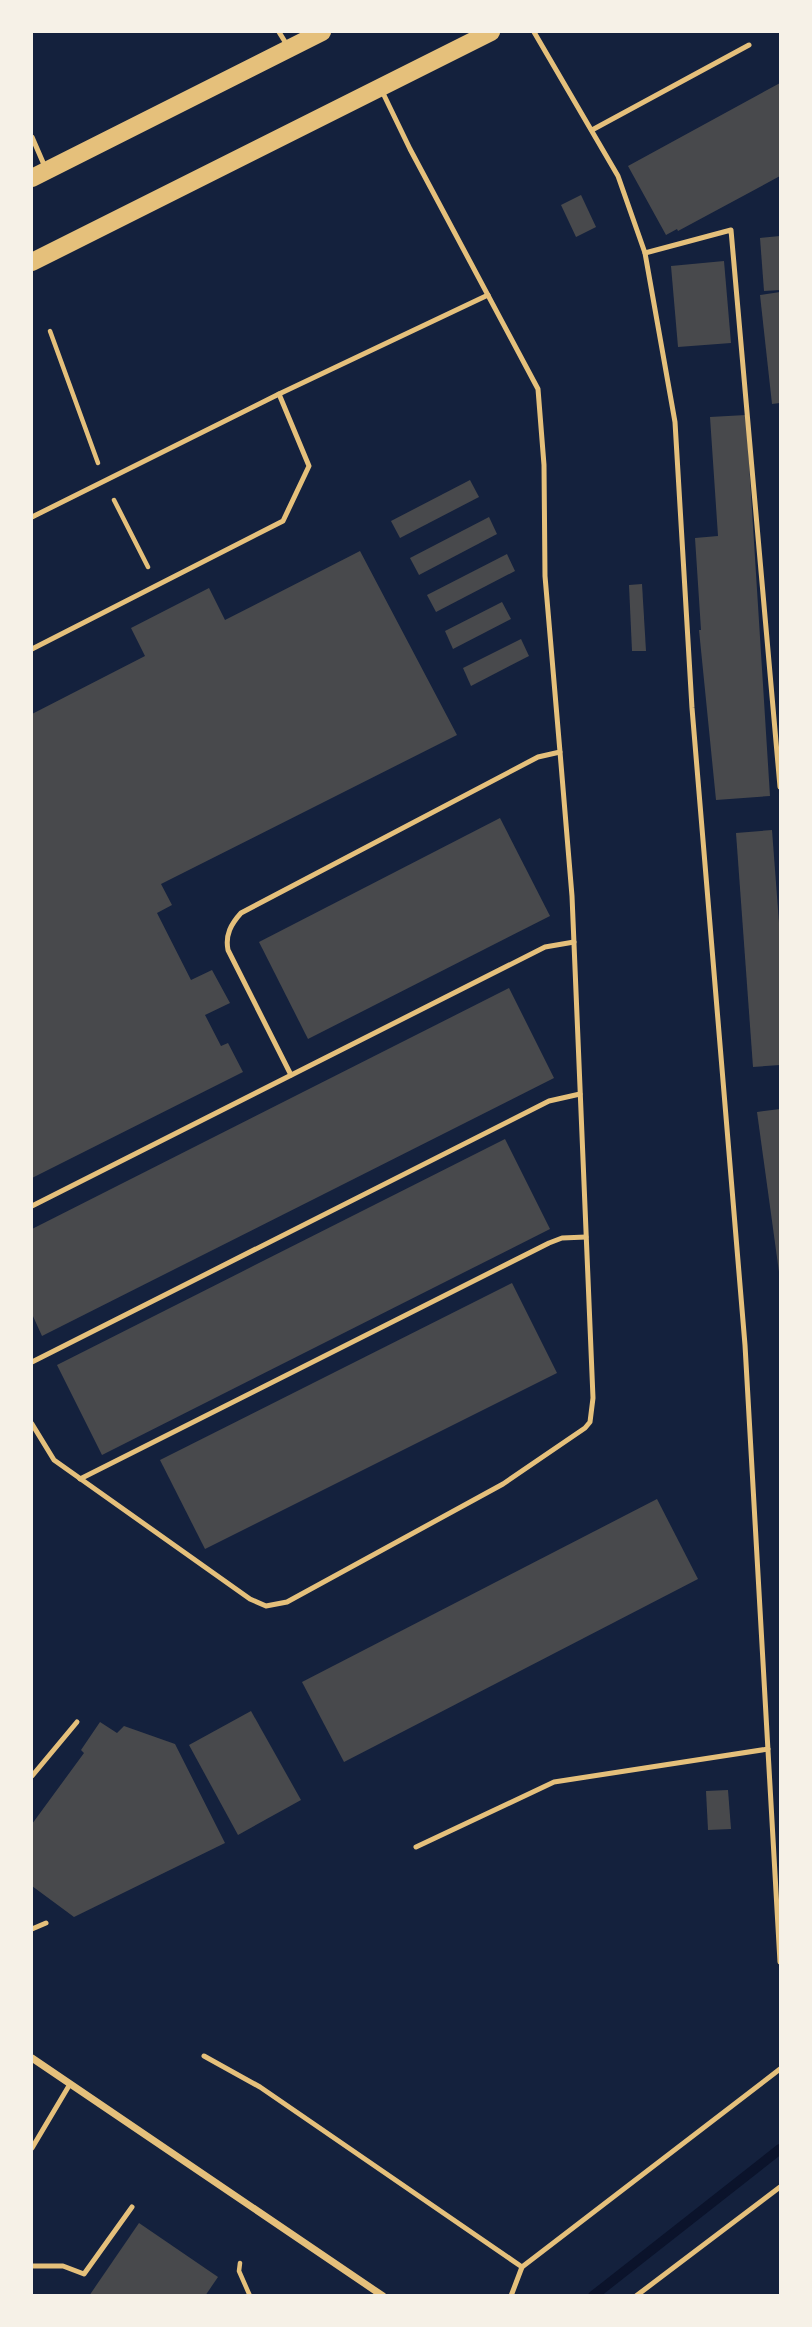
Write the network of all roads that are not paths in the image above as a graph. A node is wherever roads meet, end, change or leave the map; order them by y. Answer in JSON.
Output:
{"nodes":[{"id":1,"x":279,"y":32,"type":"edge"},
{"id":2,"x":322,"y":32,"type":"edge"},
{"id":3,"x":491,"y":32,"type":"edge"},
{"id":4,"x":534,"y":32,"type":"edge"},
{"id":5,"x":750,"y":45,"type":"dead end"},
{"id":6,"x":288,"y":48,"type":"junction"},
{"id":7,"x":380,"y":87,"type":"junction"},
{"id":8,"x":592,"y":130,"type":"junction"},
{"id":9,"x":32,"y":137,"type":"edge"},
{"id":10,"x":39,"y":174,"type":"edge"},
{"id":11,"x":645,"y":253,"type":"junction"},
{"id":12,"x":32,"y":262,"type":"edge"},
{"id":13,"x":488,"y":295,"type":"junction"},
{"id":14,"x":279,"y":394,"type":"junction"},
{"id":15,"x":32,"y":517,"type":"edge"},
{"id":16,"x":32,"y":649,"type":"edge"},
{"id":17,"x":560,"y":752,"type":"junction"},
{"id":18,"x":780,"y":786,"type":"edge"},
{"id":19,"x":574,"y":942,"type":"junction"},
{"id":20,"x":291,"y":1076,"type":"junction"},
{"id":21,"x":580,"y":1094,"type":"junction"},
{"id":22,"x":32,"y":1206,"type":"edge"},
{"id":23,"x":586,"y":1237,"type":"junction"},
{"id":24,"x":32,"y":1362,"type":"edge"},
{"id":25,"x":32,"y":1424,"type":"edge"},
{"id":26,"x":80,"y":1479,"type":"junction"},
{"id":27,"x":77,"y":1722,"type":"dead end"},
{"id":28,"x":768,"y":1749,"type":"junction"},
{"id":29,"x":32,"y":1776,"type":"edge"},
{"id":30,"x":416,"y":1847,"type":"dead end"},
{"id":31,"x":46,"y":1923,"type":"dead end"},
{"id":32,"x":32,"y":1929,"type":"edge"},
{"id":33,"x":780,"y":1962,"type":"edge"},
{"id":34,"x":204,"y":2056,"type":"dead end"},
{"id":35,"x":32,"y":2057,"type":"edge"},
{"id":36,"x":780,"y":2069,"type":"edge"},
{"id":37,"x":70,"y":2084,"type":"junction"},
{"id":38,"x":32,"y":2148,"type":"edge"},
{"id":39,"x":780,"y":2187,"type":"edge"},
{"id":40,"x":132,"y":2207,"type":"dead end"},
{"id":41,"x":32,"y":2266,"type":"edge"},
{"id":42,"x":522,"y":2267,"type":"junction"},
{"id":43,"x":383,"y":2295,"type":"edge"},
{"id":44,"x":511,"y":2295,"type":"edge"},
{"id":45,"x":636,"y":2295,"type":"edge"}],
"edges":[{"from":1,"to":6,"type":"lane"},
{"from":2,"to":6,"type":"main road"},
{"from":3,"to":7,"type":"main road"},
{"from":4,"to":8,"type":"lane"},
{"from":5,"to":8,"type":"lane"},
{"from":6,"to":10,"type":"main road"},
{"from":7,"to":12,"type":"main road"},
{"from":7,"to":13,"type":"lane"},
{"from":8,"to":11,"type":"lane"},
{"from":9,"to":10,"type":"lane"},
{"from":11,"to":18,"type":"lane"},
{"from":11,"to":28,"type":"lane"},
{"from":13,"to":14,"type":"lane"},
{"from":13,"to":17,"type":"lane"},
{"from":14,"to":15,"type":"lane"},
{"from":14,"to":16,"type":"lane"},
{"from":17,"to":19,"type":"lane"},
{"from":17,"to":20,"type":"lane"},
{"from":19,"to":20,"type":"lane"},
{"from":19,"to":21,"type":"lane"},
{"from":20,"to":22,"type":"lane"},
{"from":21,"to":23,"type":"lane"},
{"from":21,"to":24,"type":"lane"},
{"from":23,"to":26,"type":"lane"},
{"from":23,"to":26,"type":"lane"},
{"from":25,"to":26,"type":"lane"},
{"from":27,"to":29,"type":"lane"},
{"from":28,"to":30,"type":"lane"},
{"from":28,"to":33,"type":"lane"},
{"from":31,"to":32,"type":"lane"},
{"from":34,"to":42,"type":"lane"},
{"from":35,"to":37,"type":"street"},
{"from":36,"to":42,"type":"lane"},
{"from":37,"to":38,"type":"lane"},
{"from":37,"to":43,"type":"street"},
{"from":39,"to":45,"type":"lane"},
{"from":40,"to":41,"type":"lane"},
{"from":42,"to":44,"type":"lane"}]}
